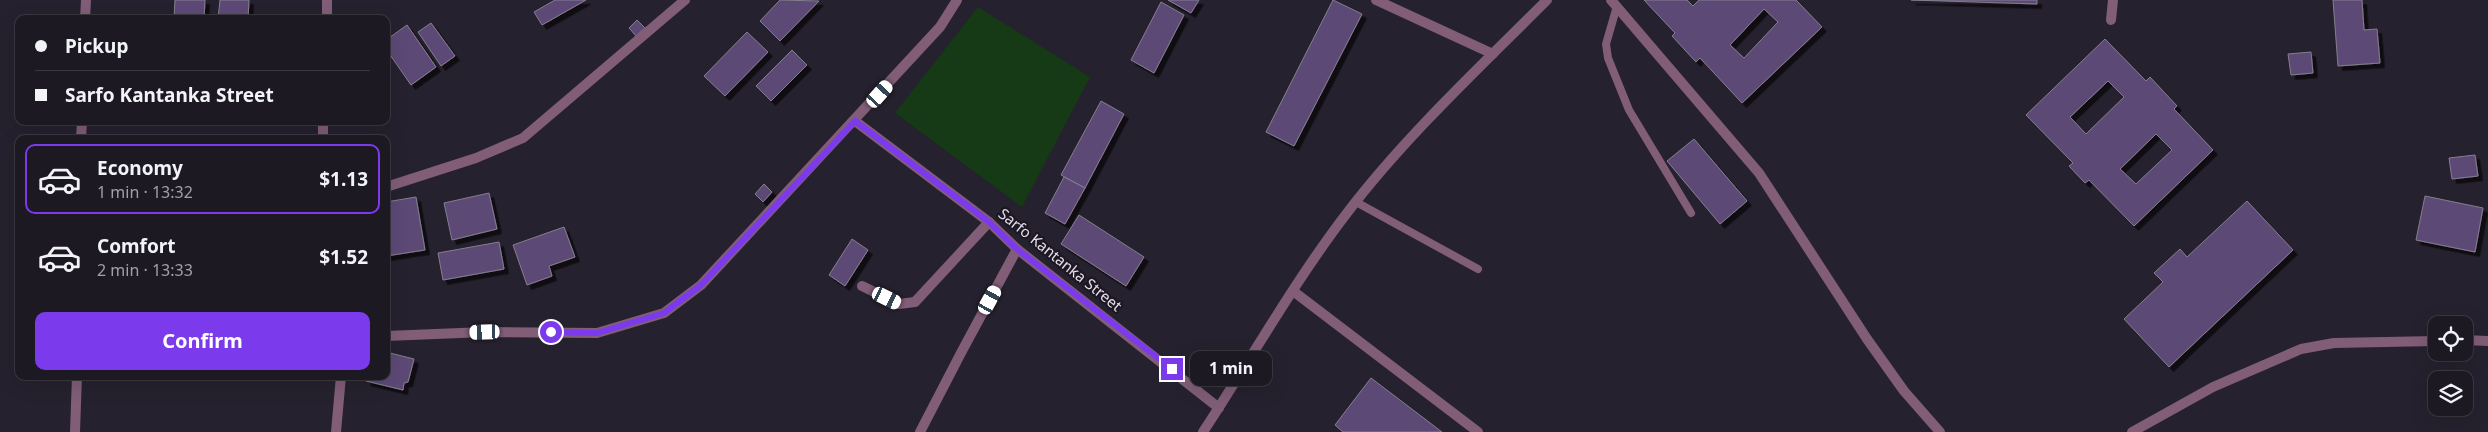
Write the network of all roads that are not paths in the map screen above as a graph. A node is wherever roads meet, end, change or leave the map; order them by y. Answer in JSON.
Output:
{"nodes":[{"id":1,"x":86,"y":0,"type":"edge"},
{"id":2,"x":685,"y":0,"type":"edge"},
{"id":3,"x":957,"y":0,"type":"edge"},
{"id":4,"x":1376,"y":0,"type":"edge"},
{"id":5,"x":1547,"y":0,"type":"edge"},
{"id":6,"x":2113,"y":0,"type":"edge"},
{"id":7,"x":330,"y":1,"type":"edge"},
{"id":8,"x":1614,"y":3,"type":"edge"},
{"id":9,"x":85,"y":15,"type":"edge"},
{"id":10,"x":328,"y":15,"type":"edge"},
{"id":11,"x":2111,"y":20,"type":"dead end"},
{"id":12,"x":1493,"y":54,"type":"junction"},
{"id":13,"x":855,"y":121,"type":"junction"},
{"id":14,"x":390,"y":186,"type":"edge"},
{"id":15,"x":1356,"y":202,"type":"junction"},
{"id":16,"x":1691,"y":213,"type":"dead end"},
{"id":17,"x":989,"y":222,"type":"junction"},
{"id":18,"x":1017,"y":249,"type":"junction"},
{"id":19,"x":1478,"y":269,"type":"dead end"},
{"id":20,"x":862,"y":286,"type":"dead end"},
{"id":21,"x":1293,"y":291,"type":"junction"},
{"id":22,"x":390,"y":336,"type":"edge"},
{"id":23,"x":2473,"y":340,"type":"edge"},
{"id":24,"x":2428,"y":341,"type":"edge"},
{"id":25,"x":2488,"y":341,"type":"edge"},
{"id":26,"x":77,"y":380,"type":"edge"},
{"id":27,"x":341,"y":380,"type":"edge"},
{"id":28,"x":1219,"y":408,"type":"junction"},
{"id":29,"x":75,"y":432,"type":"edge"},
{"id":30,"x":336,"y":432,"type":"edge"},
{"id":31,"x":920,"y":432,"type":"edge"},
{"id":32,"x":1203,"y":432,"type":"edge"},
{"id":33,"x":1478,"y":432,"type":"edge"},
{"id":34,"x":1940,"y":432,"type":"edge"},
{"id":35,"x":2132,"y":432,"type":"edge"}],
"edges":[{"from":1,"to":9,"type":"street"},
{"from":2,"to":14,"type":"street"},
{"from":3,"to":13,"type":"street"},
{"from":4,"to":12,"type":"street"},
{"from":5,"to":12,"type":"street"},
{"from":6,"to":11,"type":"street"},
{"from":7,"to":10,"type":"street"},
{"from":8,"to":16,"type":"lane"},
{"from":8,"to":34,"type":"street"},
{"from":12,"to":15,"type":"street"},
{"from":13,"to":17,"type":"street","name":"Sarfo Kantanka Street"},
{"from":13,"to":22,"type":"street"},
{"from":15,"to":19,"type":"lane"},
{"from":15,"to":21,"type":"street"},
{"from":17,"to":18,"type":"street","name":"Sarfo Kantanka Street"},
{"from":17,"to":20,"type":"street"},
{"from":18,"to":28,"type":"street","name":"Sarfo Kantanka Street"},
{"from":18,"to":31,"type":"street"},
{"from":21,"to":28,"type":"street"},
{"from":21,"to":33,"type":"street"},
{"from":23,"to":25,"type":"street"},
{"from":24,"to":35,"type":"street"},
{"from":26,"to":29,"type":"street"},
{"from":27,"to":30,"type":"street"},
{"from":28,"to":32,"type":"street"}]}
